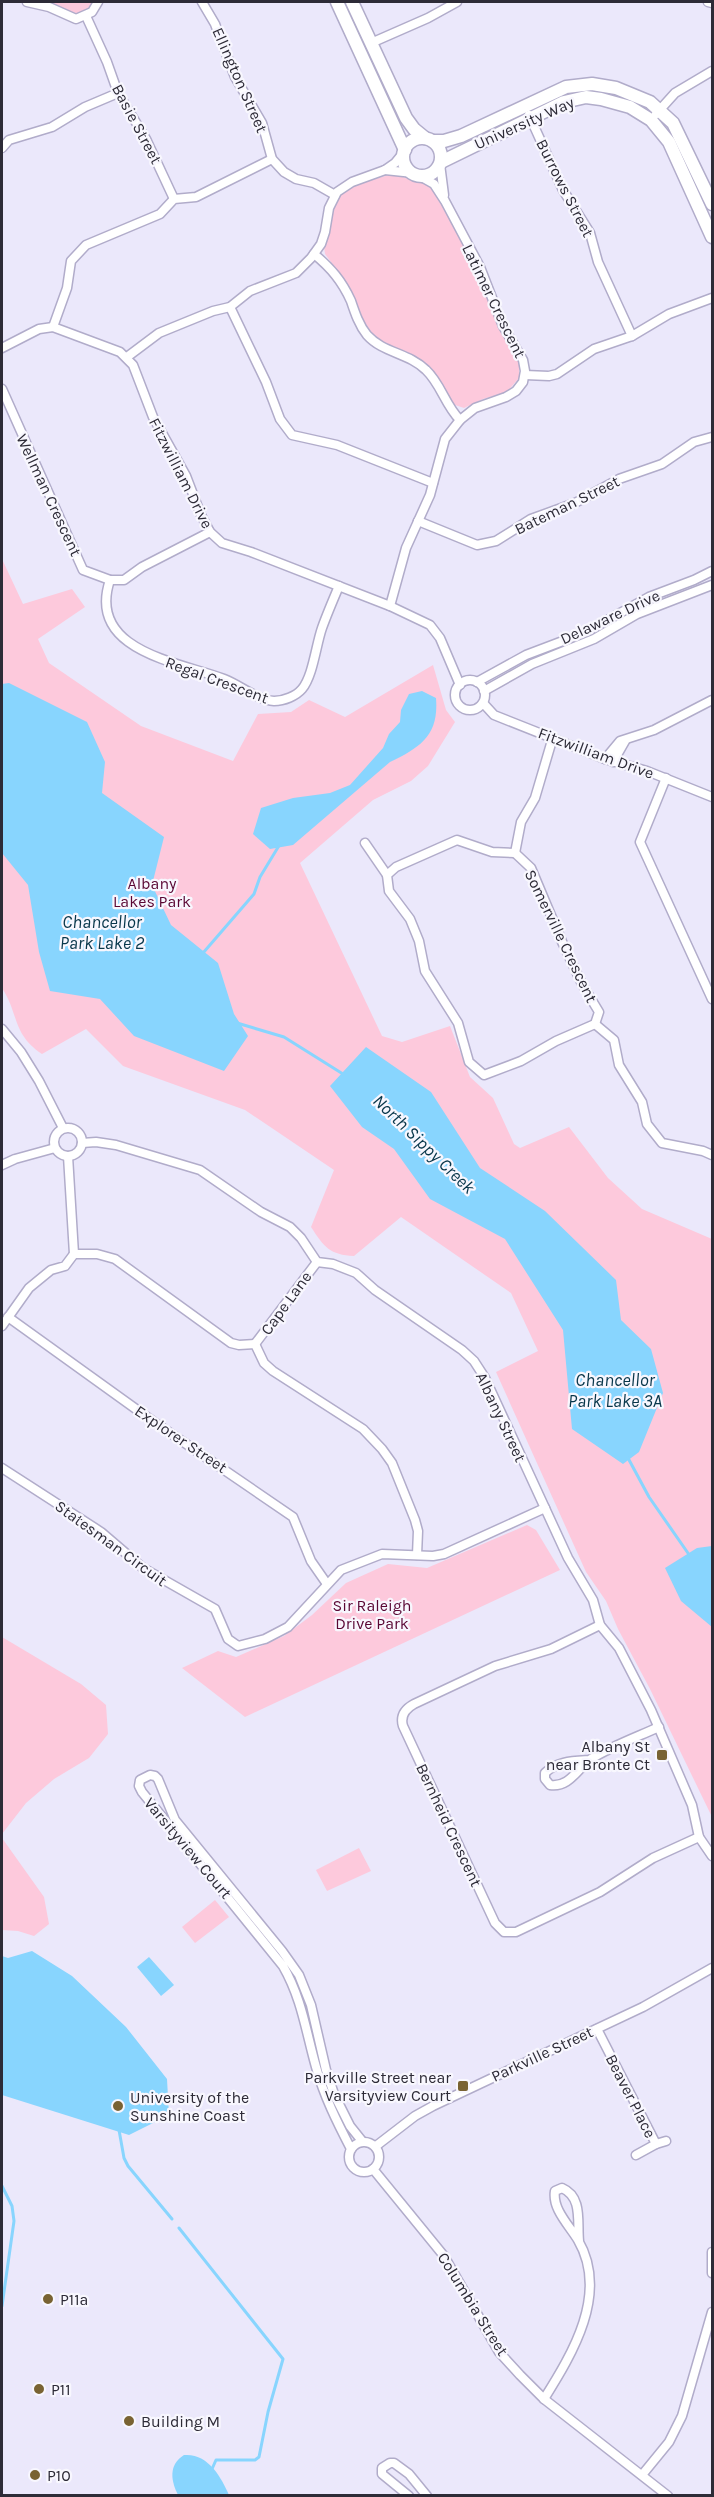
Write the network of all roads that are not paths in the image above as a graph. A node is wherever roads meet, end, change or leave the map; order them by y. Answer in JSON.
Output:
{"nodes":[{"id":1,"x":27,"y":2,"type":"edge"},
{"id":2,"x":98,"y":2,"type":"edge"},
{"id":3,"x":202,"y":2,"type":"edge"},
{"id":4,"x":337,"y":2,"type":"edge"},
{"id":5,"x":352,"y":2,"type":"edge"},
{"id":6,"x":457,"y":2,"type":"edge"},
{"id":7,"x":86,"y":16,"type":"junction"},
{"id":8,"x":371,"y":43,"type":"junction"},
{"id":9,"x":359,"y":48,"type":"junction"},
{"id":10,"x":712,"y":71,"type":"edge"},
{"id":11,"x":118,"y":93,"type":"junction"},
{"id":12,"x":525,"y":106,"type":"junction"},
{"id":13,"x":660,"y":109,"type":"junction"},
{"id":14,"x":531,"y":118,"type":"junction"},
{"id":15,"x":651,"y":120,"type":"junction"},
{"id":16,"x":429,"y":139,"type":"junction"},
{"id":17,"x":2,"y":148,"type":"edge"},
{"id":18,"x":404,"y":151,"type":"junction"},
{"id":19,"x":272,"y":159,"type":"junction"},
{"id":20,"x":440,"y":163,"type":"junction"},
{"id":21,"x":385,"y":170,"type":"junction"},
{"id":22,"x":416,"y":174,"type":"junction"},
{"id":23,"x":335,"y":195,"type":"junction"},
{"id":24,"x":174,"y":199,"type":"junction"},
{"id":25,"x":445,"y":201,"type":"junction"},
{"id":26,"x":712,"y":204,"type":"edge"},
{"id":27,"x":712,"y":237,"type":"edge"},
{"id":28,"x":314,"y":254,"type":"junction"},
{"id":29,"x":712,"y":297,"type":"edge"},
{"id":30,"x":230,"y":308,"type":"junction"},
{"id":31,"x":53,"y":327,"type":"junction"},
{"id":32,"x":632,"y":336,"type":"junction"},
{"id":33,"x":2,"y":348,"type":"edge"},
{"id":34,"x":127,"y":357,"type":"junction"},
{"id":35,"x":525,"y":375,"type":"junction"},
{"id":36,"x":2,"y":389,"type":"edge"},
{"id":37,"x":460,"y":420,"type":"junction"},
{"id":38,"x":712,"y":437,"type":"edge"},
{"id":39,"x":433,"y":483,"type":"junction"},
{"id":40,"x":418,"y":521,"type":"junction"},
{"id":41,"x":210,"y":532,"type":"junction"},
{"id":42,"x":712,"y":571,"type":"edge"},
{"id":43,"x":110,"y":580,"type":"junction"},
{"id":44,"x":712,"y":585,"type":"edge"},
{"id":45,"x":339,"y":586,"type":"junction"},
{"id":46,"x":390,"y":606,"type":"junction"},
{"id":47,"x":477,"y":682,"type":"junction"},
{"id":48,"x":460,"y":685,"type":"junction"},
{"id":49,"x":484,"y":691,"type":"junction"},
{"id":50,"x":712,"y":700,"type":"edge"},
{"id":51,"x":483,"y":704,"type":"junction"},
{"id":52,"x":553,"y":737,"type":"junction"},
{"id":53,"x":609,"y":761,"type":"junction"},
{"id":54,"x":666,"y":778,"type":"junction"},
{"id":55,"x":712,"y":797,"type":"edge"},
{"id":56,"x":365,"y":843,"type":"dead end"},
{"id":57,"x":515,"y":853,"type":"junction"},
{"id":58,"x":387,"y":875,"type":"junction"},
{"id":59,"x":712,"y":999,"type":"edge"},
{"id":60,"x":595,"y":1024,"type":"junction"},
{"id":61,"x":2,"y":1029,"type":"edge"},
{"id":62,"x":63,"y":1128,"type":"junction"},
{"id":63,"x":82,"y":1143,"type":"junction"},
{"id":64,"x":55,"y":1148,"type":"junction"},
{"id":65,"x":712,"y":1155,"type":"edge"},
{"id":66,"x":68,"y":1156,"type":"junction"},
{"id":67,"x":2,"y":1165,"type":"edge"},
{"id":68,"x":74,"y":1254,"type":"junction"},
{"id":69,"x":317,"y":1262,"type":"junction"},
{"id":70,"x":8,"y":1317,"type":"junction"},
{"id":71,"x":2,"y":1326,"type":"edge"},
{"id":72,"x":255,"y":1344,"type":"junction"},
{"id":73,"x":2,"y":1468,"type":"edge"},
{"id":74,"x":545,"y":1508,"type":"junction"},
{"id":75,"x":417,"y":1555,"type":"junction"},
{"id":76,"x":327,"y":1584,"type":"junction"},
{"id":77,"x":600,"y":1625,"type":"junction"},
{"id":78,"x":659,"y":1727,"type":"junction"},
{"id":79,"x":589,"y":1760,"type":"junction"},
{"id":80,"x":172,"y":1822,"type":"junction"},
{"id":81,"x":699,"y":1837,"type":"junction"},
{"id":82,"x":712,"y":1856,"type":"edge"},
{"id":83,"x":711,"y":1973,"type":"edge"},
{"id":84,"x":307,"y":2006,"type":"junction"},
{"id":85,"x":597,"y":2029,"type":"junction"},
{"id":86,"x":362,"y":2141,"type":"junction"},
{"id":87,"x":666,"y":2141,"type":"dead end"},
{"id":88,"x":656,"y":2144,"type":"junction"},
{"id":89,"x":376,"y":2146,"type":"junction"},
{"id":90,"x":351,"y":2149,"type":"junction"},
{"id":91,"x":636,"y":2155,"type":"dead end"},
{"id":92,"x":373,"y":2169,"type":"junction"},
{"id":93,"x":579,"y":2241,"type":"junction"},
{"id":94,"x":712,"y":2252,"type":"edge"},
{"id":95,"x":712,"y":2273,"type":"edge"},
{"id":96,"x":712,"y":2312,"type":"edge"},
{"id":97,"x":544,"y":2399,"type":"junction"},
{"id":98,"x":642,"y":2475,"type":"junction"},
{"id":99,"x":409,"y":2496,"type":"edge"},
{"id":100,"x":427,"y":2496,"type":"edge"},
{"id":101,"x":668,"y":2496,"type":"edge"}],
"edges":[{"from":1,"to":7,"type":"street"},
{"from":2,"to":7,"type":"street"},
{"from":3,"to":19,"type":"street","name":"Ellington Street"},
{"from":4,"to":9,"type":"street"},
{"from":5,"to":8,"type":"street"},
{"from":6,"to":8,"type":"street"},
{"from":7,"to":11,"type":"street","name":"Basie Street"},
{"from":8,"to":9,"type":"street"},
{"from":8,"to":16,"type":"street"},
{"from":9,"to":18,"type":"street"},
{"from":10,"to":13,"type":"street"},
{"from":11,"to":17,"type":"street"},
{"from":11,"to":24,"type":"street","name":"Basie Street"},
{"from":12,"to":13,"type":"street","name":"University Way"},
{"from":12,"to":14,"type":"street","name":"Burrows Street"},
{"from":12,"to":16,"type":"street","name":"University Way"},
{"from":13,"to":15,"type":"street"},
{"from":13,"to":26,"type":"street","name":"University Way"},
{"from":14,"to":15,"type":"street","name":"University Way"},
{"from":14,"to":20,"type":"street","name":"University Way"},
{"from":14,"to":32,"type":"street","name":"Burrows Street"},
{"from":15,"to":27,"type":"street","name":"University Way"},
{"from":16,"to":18,"type":"street"},
{"from":16,"to":20,"type":"street"},
{"from":18,"to":21,"type":"street"},
{"from":18,"to":22,"type":"street"},
{"from":19,"to":23,"type":"street"},
{"from":19,"to":24,"type":"street"},
{"from":20,"to":22,"type":"street"},
{"from":20,"to":25,"type":"street","name":"Latimer Crescent"},
{"from":21,"to":22,"type":"street"},
{"from":21,"to":23,"type":"street"},
{"from":22,"to":25,"type":"street","name":"Latimer Crescent"},
{"from":23,"to":28,"type":"street"},
{"from":24,"to":31,"type":"street"},
{"from":25,"to":35,"type":"street","name":"Latimer Crescent"},
{"from":28,"to":30,"type":"street"},
{"from":28,"to":37,"type":"street"},
{"from":29,"to":32,"type":"street"},
{"from":30,"to":34,"type":"street"},
{"from":30,"to":39,"type":"street"},
{"from":31,"to":33,"type":"street"},
{"from":31,"to":34,"type":"street"},
{"from":32,"to":35,"type":"street"},
{"from":34,"to":41,"type":"street","name":"Fitzwilliam Drive"},
{"from":35,"to":37,"type":"street","name":"Latimer Crescent"},
{"from":36,"to":43,"type":"street","name":"Wellman Crescent"},
{"from":37,"to":39,"type":"street","name":"Latimer Crescent"},
{"from":38,"to":40,"type":"street","name":"Bateman Street"},
{"from":39,"to":40,"type":"street","name":"Latimer Crescent"},
{"from":40,"to":46,"type":"street","name":"Latimer Crescent"},
{"from":41,"to":43,"type":"street"},
{"from":41,"to":45,"type":"street","name":"Fitzwilliam Drive"},
{"from":42,"to":47,"type":"street","name":"Delaware Drive"},
{"from":43,"to":45,"type":"street","name":"Regal Crescent"},
{"from":44,"to":49,"type":"street","name":"Delaware Drive"},
{"from":45,"to":46,"type":"street","name":"Fitzwilliam Drive"},
{"from":46,"to":48,"type":"street","name":"Fitzwilliam Drive"},
{"from":47,"to":48,"type":"street"},
{"from":47,"to":49,"type":"street"},
{"from":48,"to":51,"type":"street"},
{"from":49,"to":51,"type":"street"},
{"from":50,"to":53,"type":"street"},
{"from":51,"to":52,"type":"street","name":"Fitzwilliam Drive"},
{"from":52,"to":53,"type":"street","name":"Fitzwilliam Drive"},
{"from":52,"to":57,"type":"street","name":"Somerville Crescent"},
{"from":53,"to":54,"type":"street","name":"Fitzwilliam Drive"},
{"from":54,"to":55,"type":"street","name":"Fitzwilliam Drive"},
{"from":54,"to":59,"type":"street"},
{"from":56,"to":58,"type":"street"},
{"from":57,"to":58,"type":"street"},
{"from":57,"to":60,"type":"street","name":"Somerville Crescent"},
{"from":58,"to":60,"type":"street"},
{"from":60,"to":65,"type":"street","name":"Somerville Crescent"},
{"from":61,"to":62,"type":"street"},
{"from":62,"to":63,"type":"street"},
{"from":62,"to":64,"type":"street"},
{"from":63,"to":66,"type":"street"},
{"from":63,"to":69,"type":"street"},
{"from":64,"to":66,"type":"street"},
{"from":64,"to":67,"type":"street"},
{"from":66,"to":68,"type":"street"},
{"from":68,"to":70,"type":"street"},
{"from":68,"to":72,"type":"street"},
{"from":69,"to":72,"type":"street","name":"Cape Lane"},
{"from":69,"to":74,"type":"street","name":"Albany Street"},
{"from":70,"to":71,"type":"street"},
{"from":70,"to":76,"type":"street","name":"Explorer Street"},
{"from":72,"to":75,"type":"street"},
{"from":73,"to":76,"type":"street","name":"Statesman Circuit"},
{"from":74,"to":75,"type":"street"},
{"from":74,"to":77,"type":"street","name":"Albany Street"},
{"from":75,"to":76,"type":"street"},
{"from":77,"to":78,"type":"street","name":"Albany Street"},
{"from":77,"to":81,"type":"street","name":"Bernheid Crescent"},
{"from":78,"to":79,"type":"street"},
{"from":78,"to":81,"type":"street","name":"Albany Street"},
{"from":79,"to":79,"type":"street"},
{"from":80,"to":80,"type":"street","name":"Varsityview Court"},
{"from":80,"to":84,"type":"street","name":"Varsityview Court"},
{"from":81,"to":82,"type":"street","name":"Albany Street"},
{"from":83,"to":85,"type":"street","name":"Parkville Street"},
{"from":84,"to":86,"type":"street","name":"Varsityview Court"},
{"from":84,"to":90,"type":"street","name":"Varsityview Court"},
{"from":85,"to":88,"type":"street","name":"Beaver Place"},
{"from":85,"to":89,"type":"street","name":"Parkville Street"},
{"from":86,"to":89,"type":"street"},
{"from":86,"to":90,"type":"street"},
{"from":87,"to":88,"type":"street"},
{"from":88,"to":91,"type":"street","name":"Beaver Place"},
{"from":89,"to":92,"type":"street"},
{"from":90,"to":92,"type":"street"},
{"from":92,"to":97,"type":"street","name":"Columbia Street"},
{"from":93,"to":93,"type":"street"},
{"from":93,"to":97,"type":"street"},
{"from":94,"to":95,"type":"street"},
{"from":96,"to":98,"type":"street"},
{"from":97,"to":98,"type":"street","name":"Columbia Street"},
{"from":98,"to":101,"type":"street","name":"Columbia Street"},
{"from":99,"to":100,"type":"street"}]}
